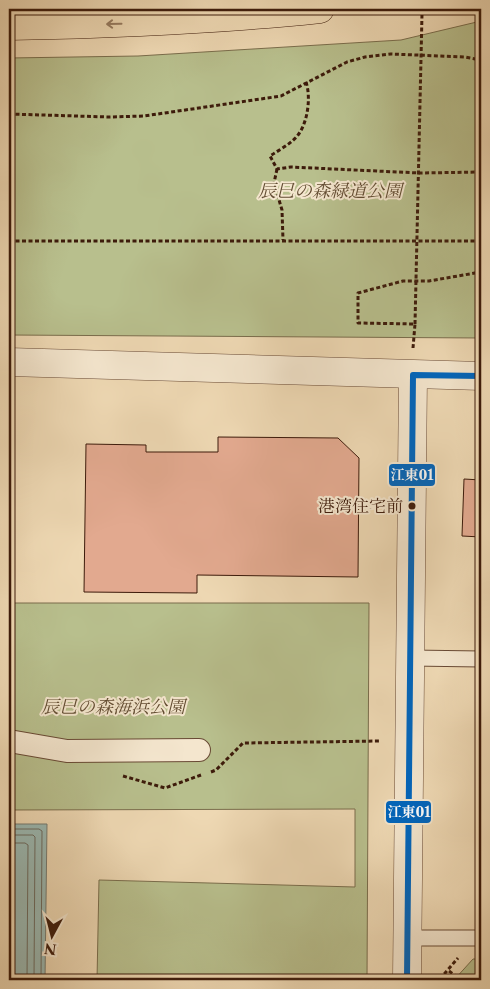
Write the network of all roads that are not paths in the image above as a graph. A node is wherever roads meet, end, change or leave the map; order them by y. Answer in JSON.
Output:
{"nodes":[{"id":1,"x":320,"y":9,"type":"edge"},
{"id":2,"x":9,"y":26,"type":"edge"},
{"id":3,"x":9,"y":362,"type":"edge"},
{"id":4,"x":413,"y":362,"type":"junction"},
{"id":5,"x":481,"y":376,"type":"edge"},
{"id":6,"x":411,"y":658,"type":"junction"},
{"id":7,"x":481,"y":658,"type":"edge"},
{"id":8,"x":9,"y":741,"type":"edge"},
{"id":9,"x":199,"y":750,"type":"dead end"},
{"id":10,"x":408,"y":938,"type":"junction"},
{"id":11,"x":481,"y":938,"type":"edge"},
{"id":12,"x":407,"y":980,"type":"edge"}],
"edges":[{"from":1,"to":2,"type":"highway","one_way":true},
{"from":3,"to":4,"type":"street"},
{"from":4,"to":5,"type":"street"},
{"from":4,"to":6,"type":"street"},
{"from":6,"to":7,"type":"lane"},
{"from":6,"to":10,"type":"street"},
{"from":8,"to":9,"type":"street"},
{"from":10,"to":11,"type":"lane"},
{"from":10,"to":12,"type":"street"}]}
